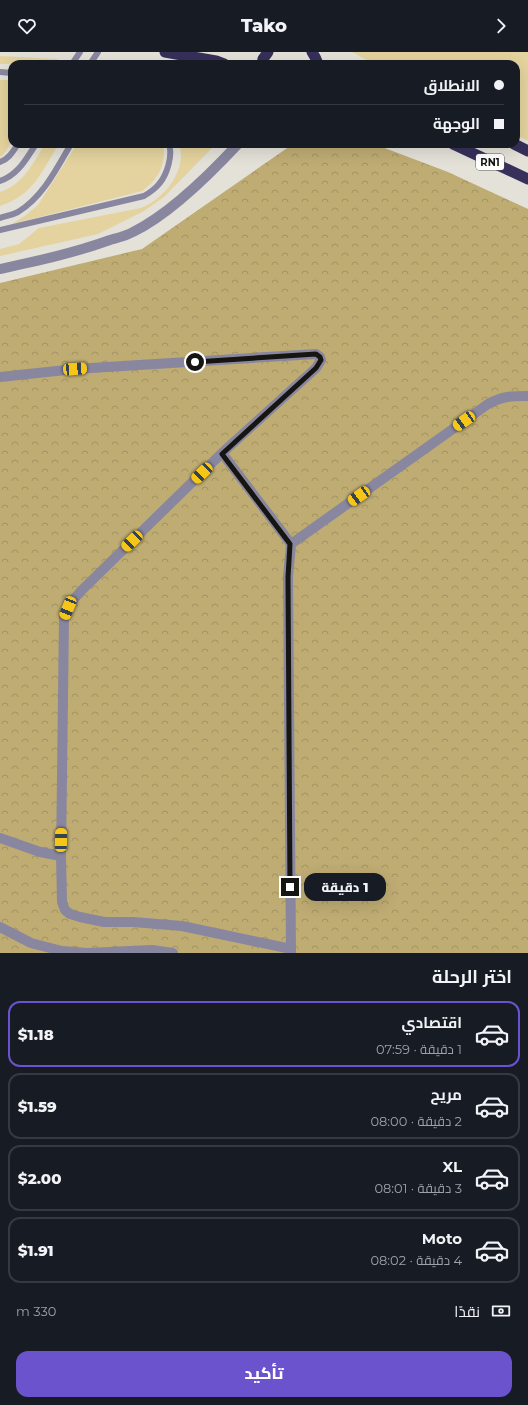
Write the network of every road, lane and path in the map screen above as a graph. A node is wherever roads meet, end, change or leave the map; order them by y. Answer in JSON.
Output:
{"nodes":[{"id":1,"x":164,"y":52,"type":"edge"},
{"id":2,"x":210,"y":60,"type":"edge"},
{"id":3,"x":15,"y":148,"type":"edge"},
{"id":4,"x":33,"y":148,"type":"edge"},
{"id":5,"x":69,"y":148,"type":"edge"},
{"id":6,"x":171,"y":148,"type":"edge"},
{"id":7,"x":234,"y":148,"type":"edge"},
{"id":8,"x":462,"y":148,"type":"edge"},
{"id":9,"x":0,"y":162,"type":"edge"},
{"id":10,"x":528,"y":179,"type":"edge"},
{"id":11,"x":0,"y":181,"type":"edge"},
{"id":12,"x":0,"y":218,"type":"edge"},
{"id":13,"x":3,"y":230,"type":"edge"},
{"id":14,"x":0,"y":269,"type":"edge"},
{"id":15,"x":0,"y":377,"type":"edge"},
{"id":16,"x":528,"y":396,"type":"edge"},
{"id":17,"x":222,"y":454,"type":"junction"},
{"id":18,"x":290,"y":544,"type":"junction"},
{"id":19,"x":0,"y":838,"type":"edge"},
{"id":20,"x":61,"y":856,"type":"junction"},
{"id":21,"x":0,"y":927,"type":"edge"},
{"id":22,"x":291,"y":951,"type":"edge"},
{"id":23,"x":173,"y":953,"type":"edge"}],
"edges":[{"from":1,"to":2,"type":"highway"},
{"from":3,"to":9,"type":"lane"},
{"from":4,"to":11,"type":"lane"},
{"from":5,"to":12,"type":"lane"},
{"from":6,"to":13,"type":"lane"},
{"from":7,"to":14,"type":"street"},
{"from":8,"to":10,"type":"highway","number":"RN1"},
{"from":15,"to":17,"type":"street"},
{"from":16,"to":18,"type":"street"},
{"from":17,"to":18,"type":"street"},
{"from":17,"to":20,"type":"street"},
{"from":18,"to":22,"type":"street"},
{"from":19,"to":20,"type":"street"},
{"from":20,"to":22,"type":"street"},
{"from":21,"to":23,"type":"street"}]}
